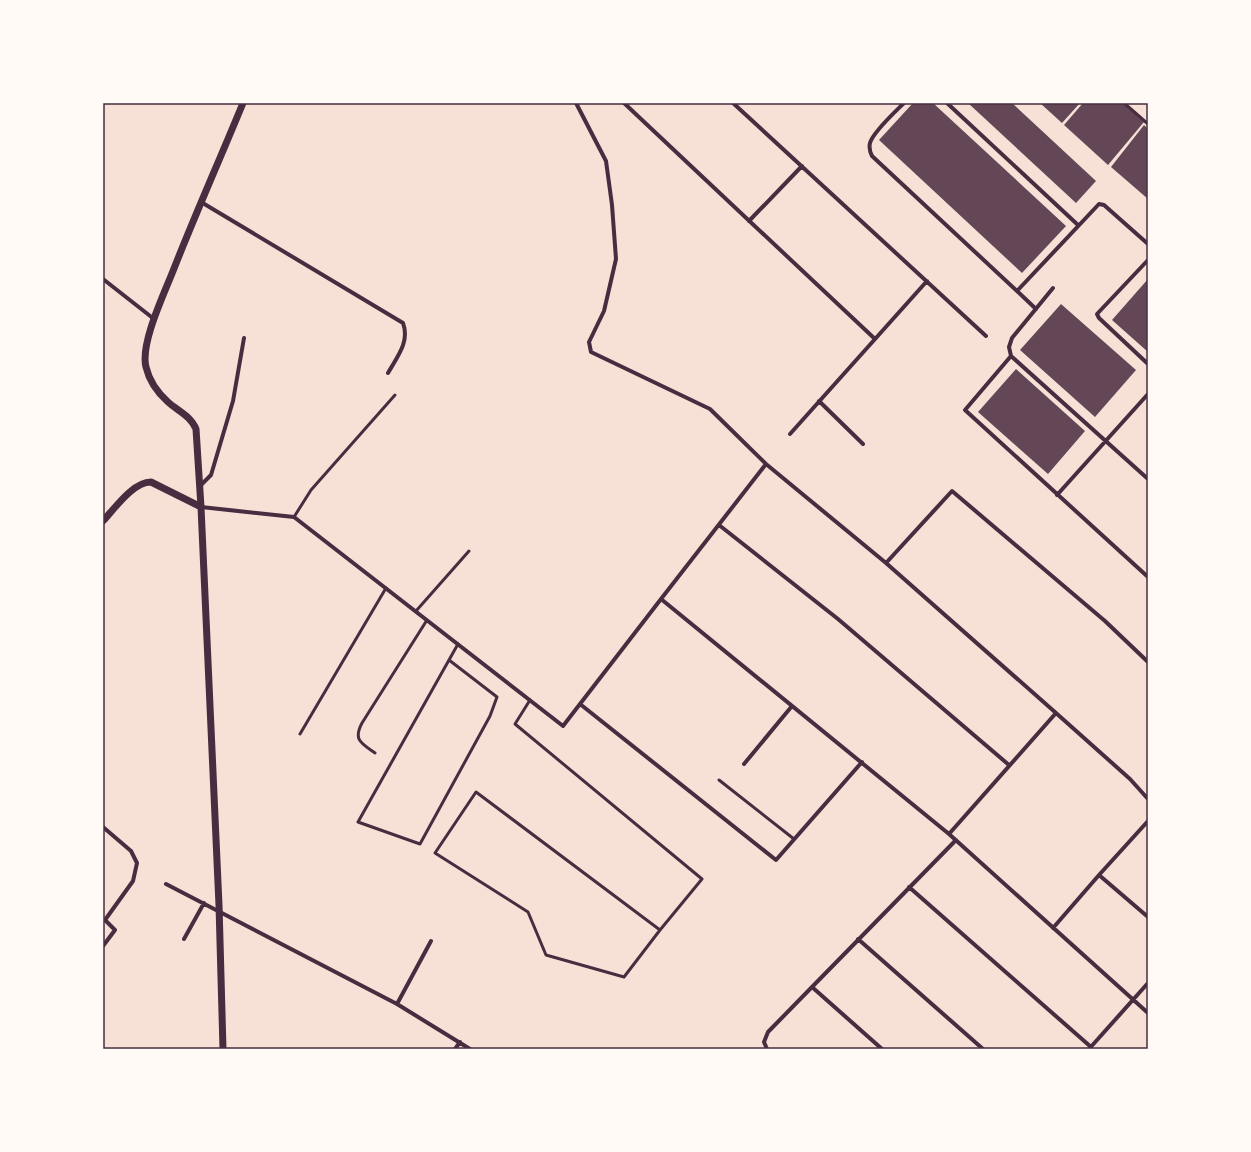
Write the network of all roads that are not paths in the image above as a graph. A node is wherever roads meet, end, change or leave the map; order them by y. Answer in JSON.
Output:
{"nodes":[{"id":1,"x":243,"y":103,"type":"edge"},
{"id":2,"x":576,"y":103,"type":"edge"},
{"id":3,"x":624,"y":103,"type":"edge"},
{"id":4,"x":733,"y":103,"type":"edge"},
{"id":5,"x":904,"y":103,"type":"edge"},
{"id":6,"x":947,"y":103,"type":"edge"},
{"id":7,"x":1124,"y":103,"type":"edge"},
{"id":8,"x":1148,"y":124,"type":"edge"},
{"id":9,"x":802,"y":166,"type":"junction"},
{"id":10,"x":200,"y":202,"type":"junction"},
{"id":11,"x":750,"y":221,"type":"junction"},
{"id":12,"x":1078,"y":225,"type":"junction"},
{"id":13,"x":1148,"y":244,"type":"edge"},
{"id":14,"x":1148,"y":260,"type":"edge"},
{"id":15,"x":103,"y":279,"type":"edge"},
{"id":16,"x":927,"y":281,"type":"junction"},
{"id":17,"x":1053,"y":288,"type":"dead end"},
{"id":18,"x":1017,"y":291,"type":"junction"},
{"id":19,"x":1036,"y":309,"type":"junction"},
{"id":20,"x":154,"y":319,"type":"junction"},
{"id":21,"x":986,"y":336,"type":"dead end"},
{"id":22,"x":244,"y":338,"type":"dead end"},
{"id":23,"x":875,"y":339,"type":"junction"},
{"id":24,"x":1010,"y":356,"type":"junction"},
{"id":25,"x":1148,"y":364,"type":"edge"},
{"id":26,"x":388,"y":373,"type":"dead end"},
{"id":27,"x":1148,"y":394,"type":"edge"},
{"id":28,"x":395,"y":395,"type":"dead end"},
{"id":29,"x":819,"y":401,"type":"junction"},
{"id":30,"x":790,"y":434,"type":"dead end"},
{"id":31,"x":1104,"y":441,"type":"junction"},
{"id":32,"x":863,"y":444,"type":"dead end"},
{"id":33,"x":766,"y":464,"type":"junction"},
{"id":34,"x":1148,"y":479,"type":"edge"},
{"id":35,"x":201,"y":485,"type":"junction"},
{"id":36,"x":1057,"y":494,"type":"junction"},
{"id":37,"x":201,"y":507,"type":"junction"},
{"id":38,"x":294,"y":517,"type":"junction"},
{"id":39,"x":103,"y":521,"type":"edge"},
{"id":40,"x":719,"y":525,"type":"junction"},
{"id":41,"x":469,"y":551,"type":"dead end"},
{"id":42,"x":886,"y":563,"type":"junction"},
{"id":43,"x":1148,"y":577,"type":"edge"},
{"id":44,"x":386,"y":588,"type":"junction"},
{"id":45,"x":661,"y":599,"type":"junction"},
{"id":46,"x":416,"y":611,"type":"junction"},
{"id":47,"x":427,"y":620,"type":"junction"},
{"id":48,"x":458,"y":644,"type":"junction"},
{"id":49,"x":449,"y":660,"type":"junction"},
{"id":50,"x":1148,"y":662,"type":"edge"},
{"id":51,"x":530,"y":700,"type":"junction"},
{"id":52,"x":580,"y":704,"type":"junction"},
{"id":53,"x":792,"y":706,"type":"junction"},
{"id":54,"x":1056,"y":713,"type":"junction"},
{"id":55,"x":300,"y":734,"type":"dead end"},
{"id":56,"x":375,"y":753,"type":"dead end"},
{"id":57,"x":862,"y":762,"type":"junction"},
{"id":58,"x":744,"y":764,"type":"dead end"},
{"id":59,"x":1009,"y":765,"type":"junction"},
{"id":60,"x":719,"y":780,"type":"dead end"},
{"id":61,"x":1148,"y":799,"type":"edge"},
{"id":62,"x":1148,"y":821,"type":"edge"},
{"id":63,"x":103,"y":827,"type":"edge"},
{"id":64,"x":949,"y":834,"type":"junction"},
{"id":65,"x":794,"y":840,"type":"junction"},
{"id":66,"x":956,"y":840,"type":"junction"},
{"id":67,"x":1099,"y":875,"type":"junction"},
{"id":68,"x":166,"y":884,"type":"dead end"},
{"id":69,"x":909,"y":887,"type":"junction"},
{"id":70,"x":204,"y":904,"type":"junction"},
{"id":71,"x":219,"y":911,"type":"junction"},
{"id":72,"x":1148,"y":918,"type":"edge"},
{"id":73,"x":1053,"y":928,"type":"junction"},
{"id":74,"x":660,"y":930,"type":"junction"},
{"id":75,"x":184,"y":939,"type":"dead end"},
{"id":76,"x":858,"y":939,"type":"junction"},
{"id":77,"x":431,"y":941,"type":"dead end"},
{"id":78,"x":103,"y":946,"type":"edge"},
{"id":79,"x":1148,"y":983,"type":"edge"},
{"id":80,"x":812,"y":987,"type":"junction"},
{"id":81,"x":1133,"y":1000,"type":"junction"},
{"id":82,"x":397,"y":1004,"type":"junction"},
{"id":83,"x":1148,"y":1013,"type":"edge"},
{"id":84,"x":460,"y":1042,"type":"junction"},
{"id":85,"x":1090,"y":1048,"type":"edge"},
{"id":86,"x":222,"y":1049,"type":"edge"},
{"id":87,"x":455,"y":1049,"type":"edge"},
{"id":88,"x":470,"y":1049,"type":"edge"},
{"id":89,"x":767,"y":1049,"type":"edge"},
{"id":90,"x":882,"y":1049,"type":"edge"},
{"id":91,"x":983,"y":1049,"type":"edge"}],
"edges":[{"from":1,"to":10,"type":"street"},
{"from":2,"to":33,"type":"street"},
{"from":3,"to":11,"type":"street"},
{"from":4,"to":9,"type":"street"},
{"from":5,"to":18,"type":"street"},
{"from":6,"to":12,"type":"street"},
{"from":7,"to":8,"type":"lane"},
{"from":9,"to":11,"type":"street"},
{"from":9,"to":16,"type":"street"},
{"from":10,"to":20,"type":"street"},
{"from":10,"to":26,"type":"street"},
{"from":11,"to":23,"type":"street"},
{"from":12,"to":13,"type":"street"},
{"from":12,"to":18,"type":"street"},
{"from":14,"to":25,"type":"street"},
{"from":15,"to":20,"type":"street"},
{"from":16,"to":21,"type":"street"},
{"from":16,"to":23,"type":"street"},
{"from":17,"to":19,"type":"street"},
{"from":18,"to":19,"type":"street"},
{"from":19,"to":24,"type":"street"},
{"from":20,"to":35,"type":"street"},
{"from":22,"to":35,"type":"street"},
{"from":23,"to":29,"type":"street"},
{"from":24,"to":31,"type":"street"},
{"from":24,"to":36,"type":"street"},
{"from":27,"to":31,"type":"street"},
{"from":28,"to":38,"type":"lane"},
{"from":29,"to":30,"type":"street"},
{"from":29,"to":32,"type":"street"},
{"from":31,"to":34,"type":"street"},
{"from":31,"to":36,"type":"street"},
{"from":33,"to":40,"type":"street"},
{"from":33,"to":42,"type":"street"},
{"from":35,"to":37,"type":"street"},
{"from":36,"to":43,"type":"street"},
{"from":37,"to":38,"type":"street"},
{"from":37,"to":39,"type":"street"},
{"from":37,"to":71,"type":"street"},
{"from":38,"to":44,"type":"street"},
{"from":40,"to":45,"type":"street"},
{"from":40,"to":59,"type":"street"},
{"from":41,"to":46,"type":"lane"},
{"from":42,"to":50,"type":"street"},
{"from":42,"to":54,"type":"street"},
{"from":44,"to":46,"type":"street"},
{"from":44,"to":55,"type":"lane"},
{"from":45,"to":52,"type":"street"},
{"from":45,"to":53,"type":"street"},
{"from":46,"to":47,"type":"street"},
{"from":47,"to":48,"type":"street"},
{"from":47,"to":56,"type":"lane"},
{"from":48,"to":49,"type":"lane"},
{"from":48,"to":51,"type":"street"},
{"from":49,"to":49,"type":"lane"},
{"from":51,"to":52,"type":"street"},
{"from":51,"to":74,"type":"lane"},
{"from":52,"to":65,"type":"street"},
{"from":53,"to":57,"type":"street"},
{"from":53,"to":58,"type":"street"},
{"from":54,"to":59,"type":"street"},
{"from":54,"to":61,"type":"street"},
{"from":57,"to":64,"type":"street"},
{"from":57,"to":65,"type":"street"},
{"from":59,"to":64,"type":"street"},
{"from":60,"to":65,"type":"lane"},
{"from":62,"to":67,"type":"street"},
{"from":63,"to":78,"type":"street"},
{"from":64,"to":66,"type":"street"},
{"from":66,"to":69,"type":"street"},
{"from":66,"to":73,"type":"street"},
{"from":67,"to":72,"type":"street"},
{"from":67,"to":73,"type":"street"},
{"from":68,"to":70,"type":"street"},
{"from":69,"to":76,"type":"street"},
{"from":69,"to":85,"type":"street"},
{"from":70,"to":71,"type":"street"},
{"from":70,"to":75,"type":"street"},
{"from":71,"to":82,"type":"street"},
{"from":71,"to":86,"type":"street"},
{"from":73,"to":81,"type":"street"},
{"from":74,"to":74,"type":"lane"},
{"from":76,"to":80,"type":"street"},
{"from":76,"to":91,"type":"street"},
{"from":77,"to":82,"type":"street"},
{"from":79,"to":81,"type":"street"},
{"from":80,"to":89,"type":"street"},
{"from":80,"to":90,"type":"street"},
{"from":81,"to":83,"type":"street"},
{"from":81,"to":85,"type":"street"},
{"from":82,"to":84,"type":"street"},
{"from":84,"to":87,"type":"street"},
{"from":84,"to":88,"type":"street"}]}
